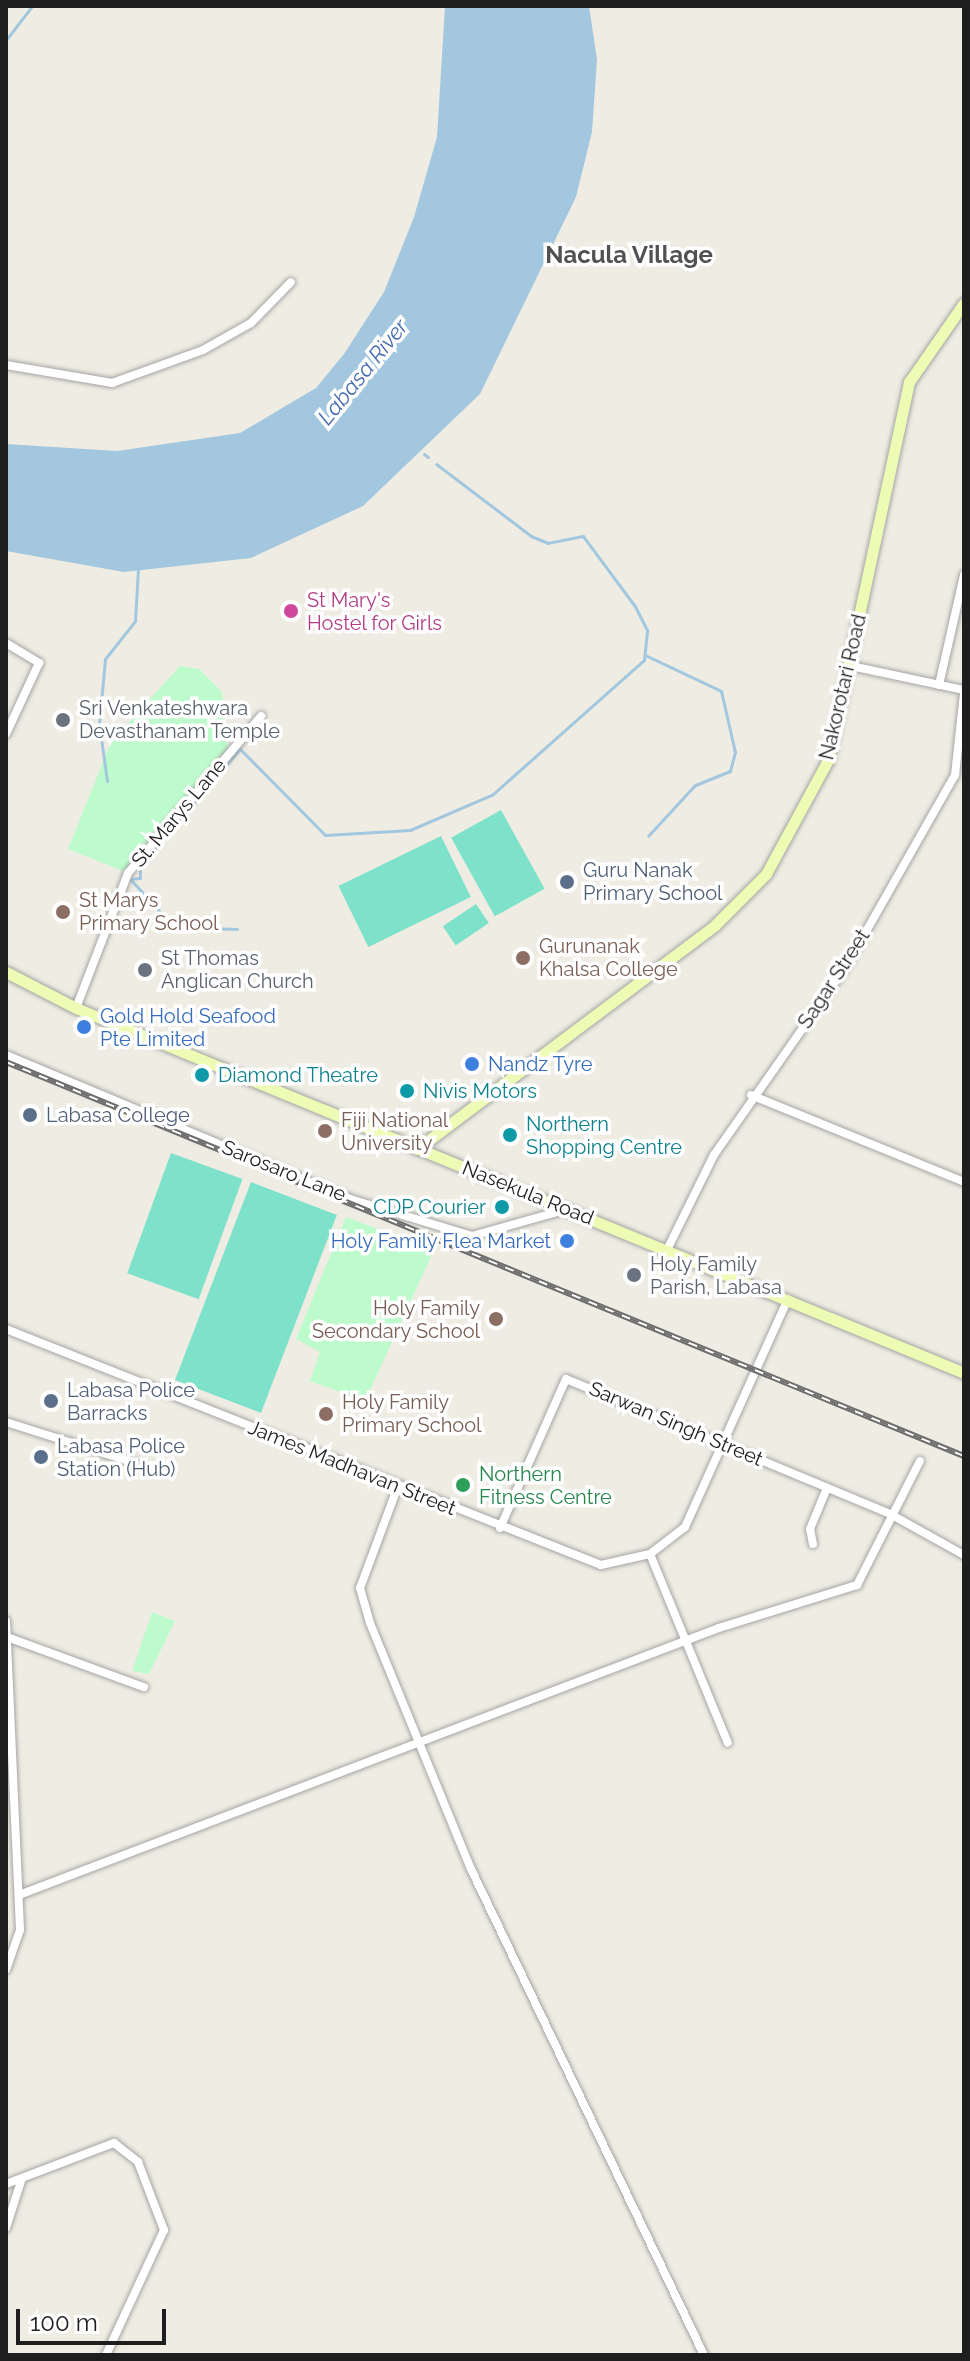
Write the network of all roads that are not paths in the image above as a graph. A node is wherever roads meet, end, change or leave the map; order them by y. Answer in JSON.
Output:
{"nodes":[{"id":1,"x":291,"y":282,"type":"dead end"},
{"id":2,"x":964,"y":303,"type":"edge"},
{"id":3,"x":6,"y":365,"type":"edge"},
{"id":4,"x":964,"y":575,"type":"edge"},
{"id":5,"x":6,"y":643,"type":"edge"},
{"id":6,"x":851,"y":666,"type":"junction"},
{"id":7,"x":939,"y":685,"type":"junction"},
{"id":8,"x":964,"y":692,"type":"edge"},
{"id":9,"x":261,"y":716,"type":"dead end"},
{"id":10,"x":6,"y":734,"type":"edge"},
{"id":11,"x":6,"y":972,"type":"edge"},
{"id":12,"x":76,"y":1008,"type":"junction"},
{"id":13,"x":6,"y":1055,"type":"edge"},
{"id":14,"x":751,"y":1095,"type":"junction"},
{"id":15,"x":417,"y":1149,"type":"junction"},
{"id":16,"x":964,"y":1182,"type":"edge"},
{"id":17,"x":569,"y":1208,"type":"junction"},
{"id":18,"x":667,"y":1250,"type":"junction"},
{"id":19,"x":788,"y":1299,"type":"junction"},
{"id":20,"x":6,"y":1329,"type":"edge"},
{"id":21,"x":964,"y":1373,"type":"edge"},
{"id":22,"x":6,"y":1422,"type":"edge"},
{"id":23,"x":721,"y":1444,"type":"junction"},
{"id":24,"x":920,"y":1461,"type":"dead end"},
{"id":25,"x":135,"y":1463,"type":"dead end"},
{"id":26,"x":398,"y":1486,"type":"junction"},
{"id":27,"x":827,"y":1488,"type":"junction"},
{"id":28,"x":892,"y":1515,"type":"junction"},
{"id":29,"x":500,"y":1528,"type":"junction"},
{"id":30,"x":813,"y":1544,"type":"dead end"},
{"id":31,"x":650,"y":1554,"type":"junction"},
{"id":32,"x":964,"y":1555,"type":"edge"},
{"id":33,"x":6,"y":1621,"type":"edge"},
{"id":34,"x":7,"y":1637,"type":"edge"},
{"id":35,"x":682,"y":1645,"type":"junction"},
{"id":36,"x":144,"y":1687,"type":"dead end"},
{"id":37,"x":728,"y":1743,"type":"dead end"},
{"id":38,"x":415,"y":1745,"type":"junction"},
{"id":39,"x":19,"y":1895,"type":"junction"},
{"id":40,"x":6,"y":1970,"type":"edge"},
{"id":41,"x":22,"y":2178,"type":"junction"},
{"id":42,"x":6,"y":2184,"type":"edge"},
{"id":43,"x":6,"y":2228,"type":"edge"},
{"id":44,"x":106,"y":2355,"type":"edge"},
{"id":45,"x":704,"y":2355,"type":"edge"}],
"edges":[{"from":1,"to":3,"type":"street"},
{"from":2,"to":6,"type":"street","name":"Nakorotari Road"},
{"from":4,"to":7,"type":"street"},
{"from":5,"to":10,"type":"street"},
{"from":6,"to":7,"type":"street"},
{"from":6,"to":15,"type":"street","name":"Nakorotari Road"},
{"from":7,"to":8,"type":"street"},
{"from":8,"to":14,"type":"street","name":"Sagar Street"},
{"from":9,"to":12,"type":"street","name":"St. Marys Lane"},
{"from":11,"to":12,"type":"street","name":"Nasekula Road"},
{"from":12,"to":15,"type":"street","name":"Nasekula Road"},
{"from":13,"to":17,"type":"street","name":"Sarosaro Lane"},
{"from":14,"to":16,"type":"street"},
{"from":14,"to":18,"type":"street","name":"Sagar Street"},
{"from":15,"to":17,"type":"street","name":"Nasekula Road"},
{"from":17,"to":18,"type":"street","name":"Nasekula Road"},
{"from":18,"to":19,"type":"street","name":"Nasekula Road"},
{"from":19,"to":21,"type":"street","name":"Nasekula Road"},
{"from":19,"to":23,"type":"street","name":"James Madhavan Street"},
{"from":20,"to":26,"type":"street","name":"James Madhavan Street"},
{"from":22,"to":25,"type":"street"},
{"from":23,"to":27,"type":"street","name":"Sarwan Singh Street"},
{"from":23,"to":29,"type":"street","name":"Sarwan Singh Street"},
{"from":23,"to":31,"type":"street","name":"James Madhavan Street"},
{"from":24,"to":28,"type":"street"},
{"from":26,"to":29,"type":"street","name":"James Madhavan Street"},
{"from":26,"to":38,"type":"street"},
{"from":27,"to":28,"type":"street","name":"Sarwan Singh Street"},
{"from":27,"to":30,"type":"street"},
{"from":28,"to":32,"type":"street","name":"Sarwan Singh Street"},
{"from":28,"to":35,"type":"street"},
{"from":29,"to":31,"type":"street","name":"James Madhavan Street"},
{"from":31,"to":35,"type":"street"},
{"from":33,"to":34,"type":"street"},
{"from":34,"to":36,"type":"street"},
{"from":34,"to":39,"type":"street"},
{"from":35,"to":37,"type":"street"},
{"from":35,"to":38,"type":"street"},
{"from":38,"to":39,"type":"street"},
{"from":38,"to":45,"type":"street"},
{"from":39,"to":40,"type":"street"},
{"from":41,"to":42,"type":"street"},
{"from":41,"to":43,"type":"street"},
{"from":41,"to":44,"type":"street"}]}
